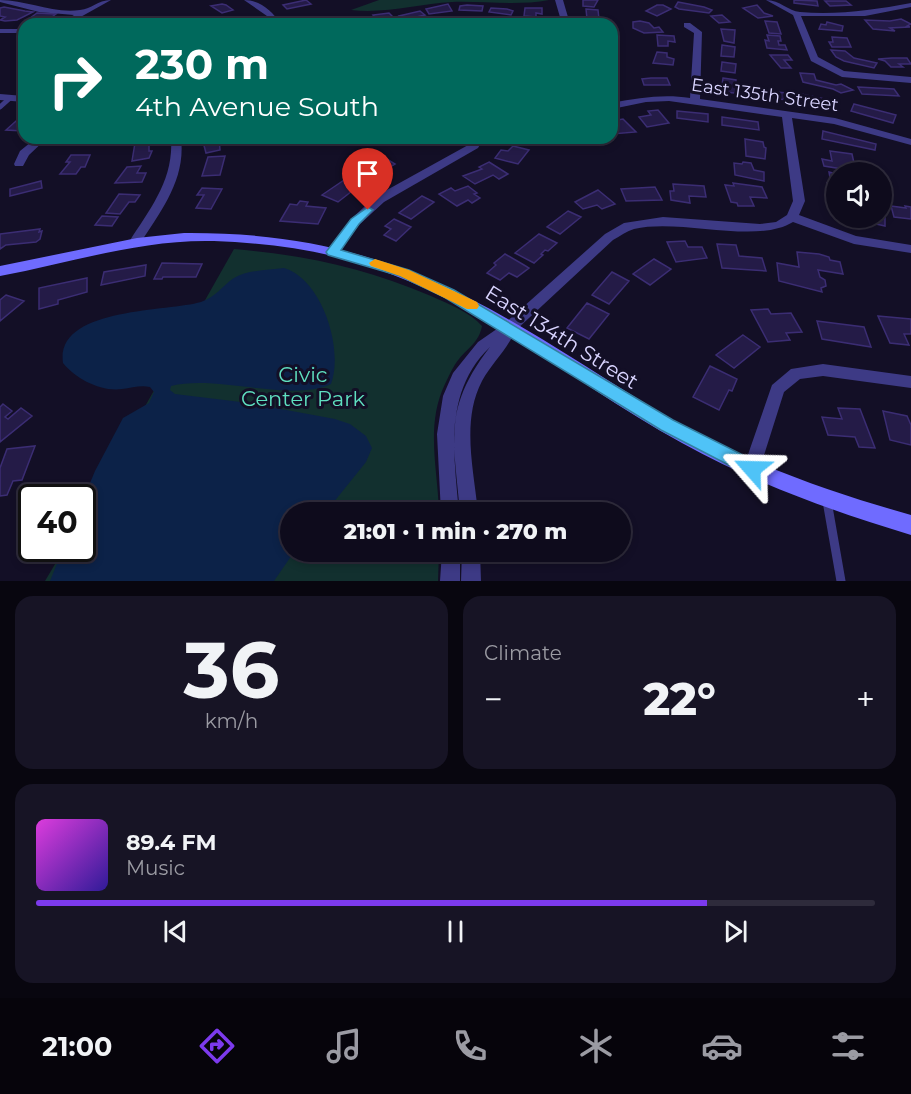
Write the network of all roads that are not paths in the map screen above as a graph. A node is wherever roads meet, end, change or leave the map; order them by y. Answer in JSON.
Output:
{"nodes":[{"id":1,"x":1,"y":0,"type":"edge"},
{"id":2,"x":106,"y":0,"type":"edge"},
{"id":3,"x":559,"y":0,"type":"edge"},
{"id":4,"x":770,"y":0,"type":"edge"},
{"id":5,"x":256,"y":2,"type":"edge"},
{"id":6,"x":911,"y":5,"type":"edge"},
{"id":7,"x":83,"y":13,"type":"junction"},
{"id":8,"x":796,"y":15,"type":"junction"},
{"id":9,"x":73,"y":18,"type":"edge"},
{"id":10,"x":273,"y":18,"type":"edge"},
{"id":11,"x":564,"y":18,"type":"edge"},
{"id":12,"x":687,"y":25,"type":"dead end"},
{"id":13,"x":0,"y":31,"type":"edge"},
{"id":14,"x":18,"y":31,"type":"edge"},
{"id":15,"x":911,"y":80,"type":"edge"},
{"id":16,"x":5,"y":98,"type":"edge"},
{"id":17,"x":695,"y":102,"type":"junction"},
{"id":18,"x":618,"y":105,"type":"edge"},
{"id":19,"x":0,"y":107,"type":"edge"},
{"id":20,"x":786,"y":113,"type":"junction"},
{"id":21,"x":911,"y":142,"type":"edge"},
{"id":22,"x":35,"y":144,"type":"edge"},
{"id":23,"x":176,"y":144,"type":"edge"},
{"id":24,"x":475,"y":144,"type":"edge"},
{"id":25,"x":19,"y":164,"type":"dead end"},
{"id":26,"x":792,"y":217,"type":"junction"},
{"id":27,"x":135,"y":242,"type":"junction"},
{"id":28,"x":911,"y":249,"type":"edge"},
{"id":29,"x":333,"y":252,"type":"junction"},
{"id":30,"x":0,"y":271,"type":"edge"},
{"id":31,"x":509,"y":328,"type":"junction"},
{"id":32,"x":911,"y":382,"type":"edge"},
{"id":33,"x":752,"y":469,"type":"junction"},
{"id":34,"x":826,"y":499,"type":"junction"},
{"id":35,"x":449,"y":502,"type":"edge"},
{"id":36,"x":468,"y":502,"type":"edge"},
{"id":37,"x":911,"y":525,"type":"edge"},
{"id":38,"x":451,"y":562,"type":"edge"},
{"id":39,"x":471,"y":562,"type":"edge"},
{"id":40,"x":450,"y":581,"type":"edge"},
{"id":41,"x":471,"y":581,"type":"edge"},
{"id":42,"x":842,"y":581,"type":"edge"}],
"edges":[{"from":1,"to":7,"type":"street"},
{"from":2,"to":7,"type":"street"},
{"from":3,"to":11,"type":"street"},
{"from":4,"to":8,"type":"street"},
{"from":5,"to":10,"type":"street"},
{"from":6,"to":8,"type":"street"},
{"from":7,"to":9,"type":"street"},
{"from":8,"to":15,"type":"street"},
{"from":12,"to":17,"type":"street"},
{"from":13,"to":14,"type":"street"},
{"from":16,"to":19,"type":"lane"},
{"from":17,"to":18,"type":"street","name":"East 135th Street"},
{"from":17,"to":20,"type":"street","name":"East 135th Street"},
{"from":20,"to":21,"type":"street","name":"East 135th Street"},
{"from":20,"to":26,"type":"street"},
{"from":22,"to":25,"type":"street"},
{"from":23,"to":27,"type":"street"},
{"from":24,"to":29,"type":"street"},
{"from":26,"to":28,"type":"street"},
{"from":26,"to":31,"type":"street"},
{"from":27,"to":29,"type":"street","name":"East 134th Street"},
{"from":27,"to":30,"type":"street","name":"East 134th Street"},
{"from":29,"to":31,"type":"street","name":"East 134th Street"},
{"from":31,"to":33,"type":"street","name":"East 134th Street"},
{"from":31,"to":35,"type":"street"},
{"from":31,"to":36,"type":"street"},
{"from":32,"to":33,"type":"street"},
{"from":33,"to":34,"type":"street","name":"East 134th Street"},
{"from":34,"to":37,"type":"street","name":"East 134th Street"},
{"from":34,"to":42,"type":"lane"},
{"from":38,"to":40,"type":"street"},
{"from":39,"to":41,"type":"street"}]}
